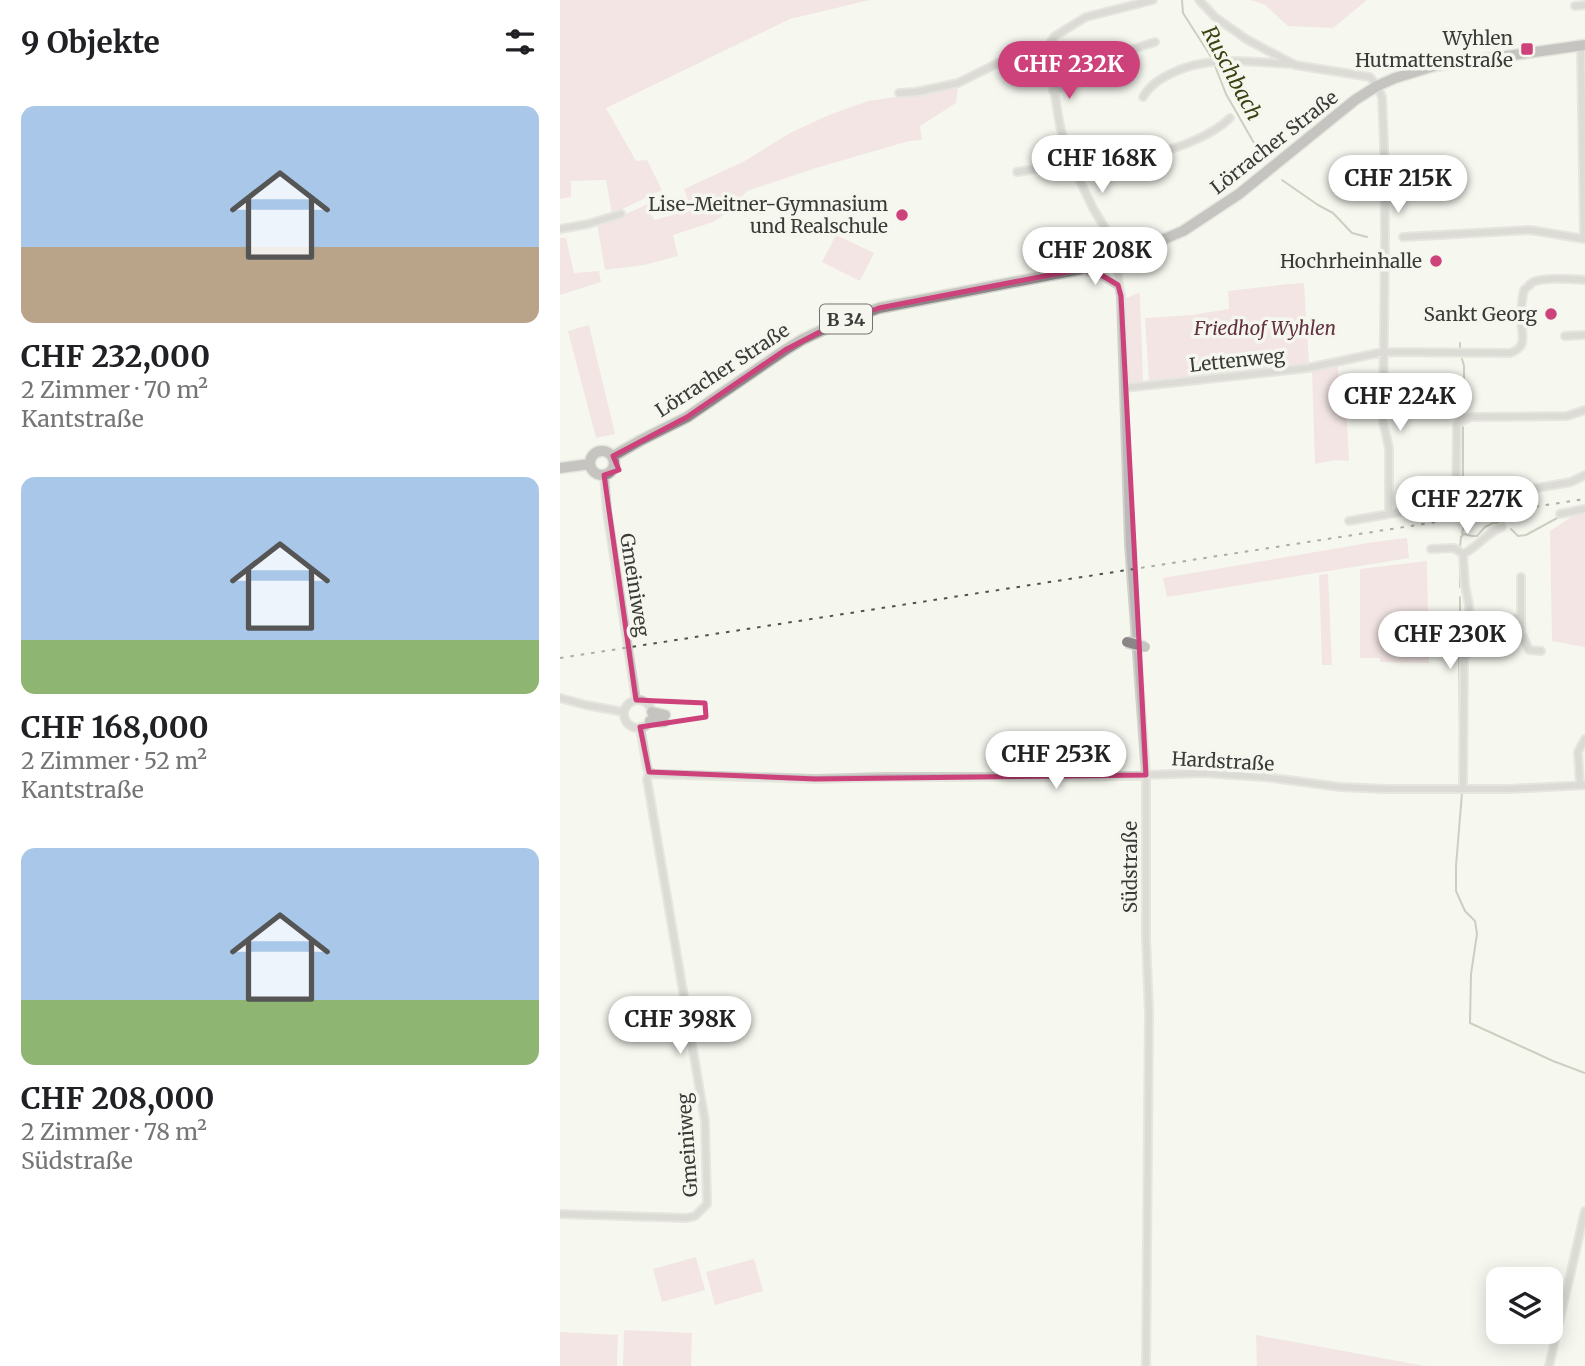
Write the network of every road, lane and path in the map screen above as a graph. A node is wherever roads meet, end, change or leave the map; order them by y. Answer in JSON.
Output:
{"nodes":[{"id":1,"x":1153,"y":0,"type":"edge"},
{"id":2,"x":1199,"y":0,"type":"edge"},
{"id":3,"x":1585,"y":5,"type":"edge"},
{"id":4,"x":1575,"y":6,"type":"dead end"},
{"id":5,"x":1155,"y":42,"type":"dead end"},
{"id":6,"x":1583,"y":46,"type":"edge"},
{"id":7,"x":1273,"y":53,"type":"junction"},
{"id":8,"x":1038,"y":60,"type":"junction"},
{"id":9,"x":1273,"y":63,"type":"junction"},
{"id":10,"x":1295,"y":65,"type":"junction"},
{"id":11,"x":1377,"y":86,"type":"junction"},
{"id":12,"x":1053,"y":91,"type":"junction"},
{"id":13,"x":899,"y":93,"type":"dead end"},
{"id":14,"x":1143,"y":97,"type":"dead end"},
{"id":15,"x":1230,"y":118,"type":"dead end"},
{"id":16,"x":1071,"y":162,"type":"junction"},
{"id":17,"x":1017,"y":172,"type":"dead end"},
{"id":18,"x":621,"y":214,"type":"dead end"},
{"id":19,"x":560,"y":229,"type":"edge"},
{"id":20,"x":1403,"y":237,"type":"dead end"},
{"id":21,"x":1584,"y":239,"type":"edge"},
{"id":22,"x":1111,"y":240,"type":"junction"},
{"id":23,"x":1155,"y":244,"type":"junction"},
{"id":24,"x":1117,"y":259,"type":"junction"},
{"id":25,"x":1081,"y":269,"type":"junction"},
{"id":26,"x":1585,"y":280,"type":"edge"},
{"id":27,"x":1118,"y":285,"type":"junction"},
{"id":28,"x":1585,"y":335,"type":"edge"},
{"id":29,"x":1565,"y":336,"type":"dead end"},
{"id":30,"x":1383,"y":352,"type":"junction"},
{"id":31,"x":1124,"y":388,"type":"junction"},
{"id":32,"x":1585,"y":410,"type":"edge"},
{"id":33,"x":613,"y":456,"type":"junction"},
{"id":34,"x":590,"y":464,"type":"junction"},
{"id":35,"x":560,"y":468,"type":"edge"},
{"id":36,"x":604,"y":475,"type":"junction"},
{"id":37,"x":1585,"y":475,"type":"edge"},
{"id":38,"x":1456,"y":503,"type":"junction"},
{"id":39,"x":1585,"y":509,"type":"edge"},
{"id":40,"x":1389,"y":514,"type":"junction"},
{"id":41,"x":1560,"y":514,"type":"dead end"},
{"id":42,"x":1349,"y":522,"type":"dead end"},
{"id":43,"x":1502,"y":527,"type":"dead end"},
{"id":44,"x":1431,"y":549,"type":"dead end"},
{"id":45,"x":1463,"y":554,"type":"junction"},
{"id":46,"x":1521,"y":577,"type":"dead end"},
{"id":47,"x":1521,"y":616,"type":"junction"},
{"id":48,"x":1471,"y":640,"type":"junction"},
{"id":49,"x":1127,"y":642,"type":"dead end"},
{"id":50,"x":1145,"y":648,"type":"dead end"},
{"id":51,"x":1541,"y":650,"type":"dead end"},
{"id":52,"x":560,"y":698,"type":"edge"},
{"id":53,"x":636,"y":700,"type":"junction"},
{"id":54,"x":624,"y":712,"type":"junction"},
{"id":55,"x":651,"y":717,"type":"junction"},
{"id":56,"x":664,"y":718,"type":"dead end"},
{"id":57,"x":640,"y":727,"type":"junction"},
{"id":58,"x":1585,"y":739,"type":"edge"},
{"id":59,"x":649,"y":772,"type":"junction"},
{"id":60,"x":1146,"y":775,"type":"junction"},
{"id":61,"x":1583,"y":785,"type":"edge"},
{"id":62,"x":1464,"y":789,"type":"junction"},
{"id":63,"x":1585,"y":1211,"type":"edge"},
{"id":64,"x":560,"y":1214,"type":"edge"},
{"id":65,"x":1146,"y":1366,"type":"edge"},
{"id":66,"x":1549,"y":1366,"type":"edge"}],
"edges":[{"from":1,"to":8,"type":"street"},
{"from":2,"to":7,"type":"street"},
{"from":3,"to":4,"type":"street"},
{"from":5,"to":12,"type":"street"},
{"from":6,"to":11,"type":"main road","name":"Lörracher Straße","number":"B 34"},
{"from":6,"to":21,"type":"street"},
{"from":7,"to":9,"type":"street"},
{"from":7,"to":10,"type":"street"},
{"from":8,"to":12,"type":"street","name":"Südstraße"},
{"from":8,"to":13,"type":"street"},
{"from":9,"to":10,"type":"street"},
{"from":9,"to":14,"type":"street"},
{"from":10,"to":11,"type":"street"},
{"from":11,"to":23,"type":"main road","name":"Lörracher Straße","number":"B 34"},
{"from":11,"to":30,"type":"street"},
{"from":12,"to":16,"type":"street","name":"Südstraße"},
{"from":15,"to":16,"type":"street"},
{"from":16,"to":17,"type":"street"},
{"from":16,"to":22,"type":"street","name":"Südstraße"},
{"from":18,"to":19,"type":"street"},
{"from":20,"to":21,"type":"street"},
{"from":22,"to":23,"type":"street"},
{"from":22,"to":24,"type":"street","name":"Südstraße"},
{"from":23,"to":24,"type":"main road","name":"Lörracher Straße","number":"B 34"},
{"from":24,"to":25,"type":"main road","name":"Lörracher Straße","number":"B 34"},
{"from":24,"to":27,"type":"street","name":"Südstraße"},
{"from":25,"to":27,"type":"street"},
{"from":25,"to":33,"type":"main road","name":"Lörracher Straße","number":"B 34"},
{"from":26,"to":30,"type":"street","name":"Lettenweg"},
{"from":27,"to":31,"type":"street","name":"Südstraße"},
{"from":28,"to":29,"type":"street"},
{"from":30,"to":31,"type":"street","name":"Lettenweg"},
{"from":30,"to":40,"type":"street"},
{"from":31,"to":60,"type":"street","name":"Südstraße"},
{"from":32,"to":38,"type":"street"},
{"from":33,"to":34,"type":"main road"},
{"from":33,"to":36,"type":"main road"},
{"from":34,"to":35,"type":"main road"},
{"from":34,"to":36,"type":"main road"},
{"from":36,"to":53,"type":"street","name":"Gmeiniweg"},
{"from":37,"to":38,"type":"street"},
{"from":38,"to":40,"type":"street"},
{"from":39,"to":41,"type":"street"},
{"from":40,"to":42,"type":"street"},
{"from":43,"to":45,"type":"street"},
{"from":44,"to":45,"type":"street"},
{"from":45,"to":48,"type":"street"},
{"from":46,"to":47,"type":"street"},
{"from":47,"to":48,"type":"street"},
{"from":47,"to":51,"type":"street"},
{"from":48,"to":62,"type":"street"},
{"from":49,"to":50,"type":"main road","bridge":true},
{"from":52,"to":54,"type":"street"},
{"from":53,"to":54,"type":"street"},
{"from":53,"to":55,"type":"street"},
{"from":54,"to":57,"type":"street"},
{"from":55,"to":56,"type":"main road"},
{"from":55,"to":57,"type":"street"},
{"from":57,"to":59,"type":"street","name":"Gmeiniweg"},
{"from":58,"to":61,"type":"street"},
{"from":59,"to":60,"type":"street","name":"Hardstraße"},
{"from":59,"to":64,"type":"street","name":"Gmeiniweg"},
{"from":60,"to":62,"type":"street","name":"Hardstraße"},
{"from":60,"to":65,"type":"street","name":"Südstraße"},
{"from":61,"to":62,"type":"street","name":"Hardstraße"},
{"from":63,"to":66,"type":"street"}]}
